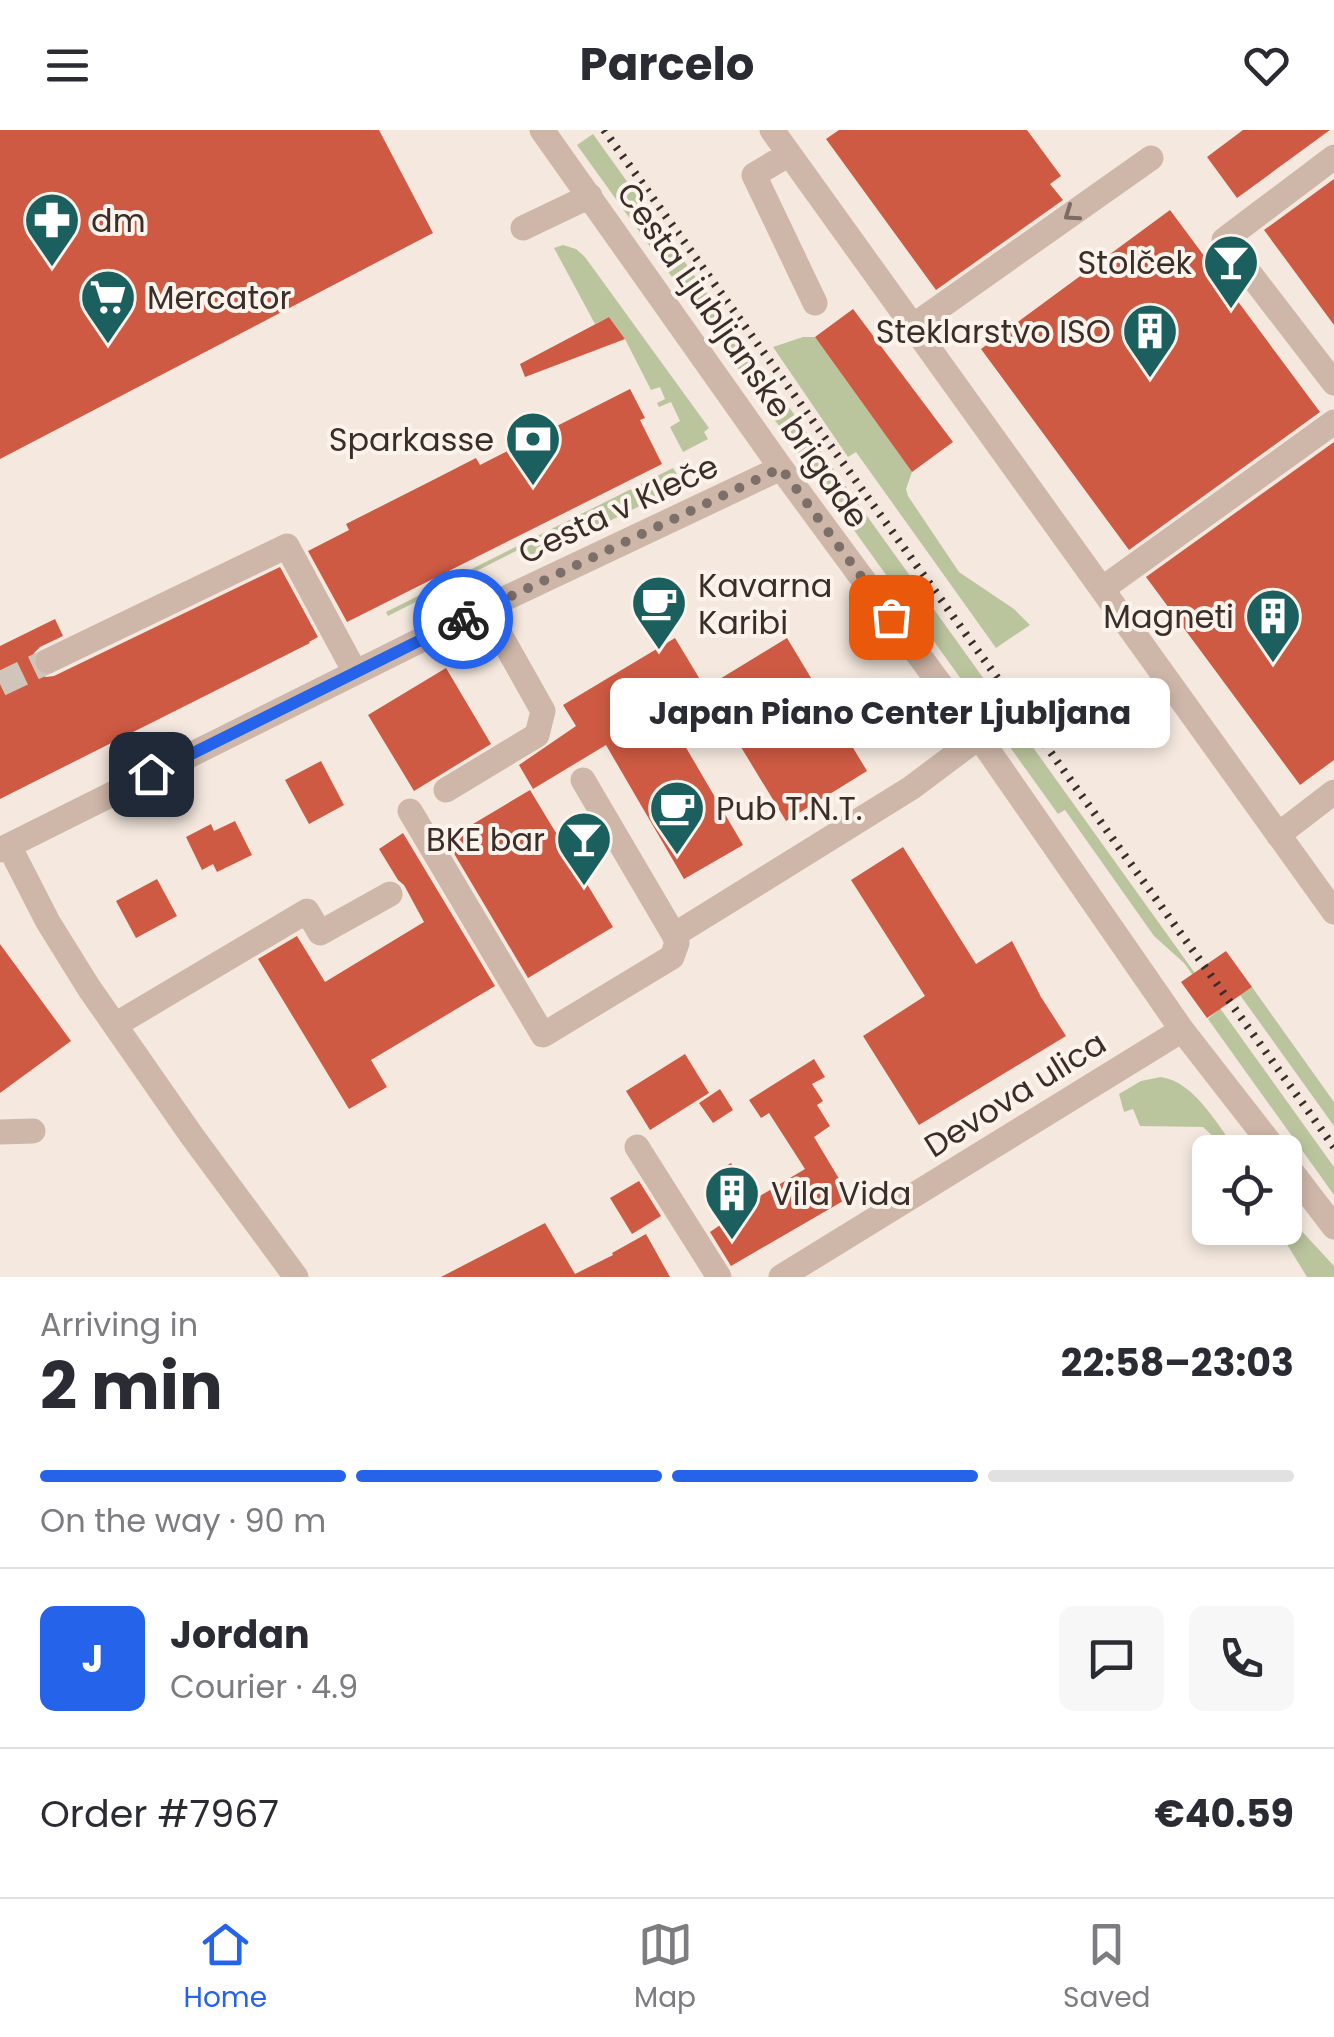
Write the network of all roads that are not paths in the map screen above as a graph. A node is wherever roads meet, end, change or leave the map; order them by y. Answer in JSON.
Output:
{"nodes":[{"id":1,"x":542,"y":130,"type":"edge"},
{"id":2,"x":785,"y":139,"type":"edge"},
{"id":3,"x":1151,"y":158,"type":"dead end"},
{"id":4,"x":1334,"y":158,"type":"edge"},
{"id":5,"x":590,"y":196,"type":"junction"},
{"id":6,"x":523,"y":228,"type":"dead end"},
{"id":7,"x":815,"y":303,"type":"dead end"},
{"id":8,"x":913,"y":326,"type":"junction"},
{"id":9,"x":1334,"y":383,"type":"edge"},
{"id":10,"x":1334,"y":422,"type":"edge"},
{"id":11,"x":781,"y":468,"type":"junction"},
{"id":12,"x":1102,"y":589,"type":"junction"},
{"id":13,"x":485,"y":608,"type":"junction"},
{"id":14,"x":48,"y":661,"type":"tunnel mouth"},
{"id":15,"x":355,"y":672,"type":"junction"},
{"id":16,"x":978,"y":737,"type":"junction"},
{"id":17,"x":583,"y":780,"type":"dead end"},
{"id":18,"x":446,"y":790,"type":"dead end"},
{"id":19,"x":1334,"y":792,"type":"edge"},
{"id":20,"x":410,"y":811,"type":"dead end"},
{"id":21,"x":1278,"y":834,"type":"junction"},
{"id":22,"x":5,"y":848,"type":"edge"},
{"id":23,"x":390,"y":894,"type":"dead end"},
{"id":24,"x":1334,"y":912,"type":"edge"},
{"id":25,"x":674,"y":935,"type":"junction"},
{"id":26,"x":114,"y":1025,"type":"junction"},
{"id":27,"x":1182,"y":1030,"type":"junction"},
{"id":28,"x":33,"y":1131,"type":"dead end"},
{"id":29,"x":0,"y":1132,"type":"edge"},
{"id":30,"x":1264,"y":1135,"type":"edge"},
{"id":31,"x":638,"y":1146,"type":"dead end"},
{"id":32,"x":1302,"y":1185,"type":"edge"},
{"id":33,"x":1334,"y":1227,"type":"edge"},
{"id":34,"x":296,"y":1277,"type":"edge"},
{"id":35,"x":719,"y":1277,"type":"edge"},
{"id":36,"x":780,"y":1277,"type":"edge"}],
"edges":[{"from":1,"to":5,"type":"street","name":"Cesta Ljubljanske brigade"},
{"from":2,"to":7,"type":"street"},
{"from":2,"to":8,"type":"street"},
{"from":3,"to":8,"type":"street","one_way":true},
{"from":4,"to":9,"type":"street"},
{"from":5,"to":6,"type":"street"},
{"from":5,"to":11,"type":"street","name":"Cesta Ljubljanske brigade"},
{"from":8,"to":12,"type":"street"},
{"from":10,"to":12,"type":"street"},
{"from":11,"to":13,"type":"street","name":"Cesta v Kleče"},
{"from":11,"to":16,"type":"street","name":"Cesta Ljubljanske brigade"},
{"from":12,"to":21,"type":"street"},
{"from":13,"to":15,"type":"street","name":"Cesta v Kleče"},
{"from":13,"to":18,"type":"street"},
{"from":14,"to":15,"type":"street"},
{"from":15,"to":22,"type":"street","name":"Cesta v Kleče"},
{"from":16,"to":25,"type":"street"},
{"from":16,"to":27,"type":"street","name":"Cesta Ljubljanske brigade"},
{"from":17,"to":25,"type":"street"},
{"from":19,"to":21,"type":"street"},
{"from":20,"to":25,"type":"street"},
{"from":21,"to":24,"type":"street"},
{"from":22,"to":26,"type":"street"},
{"from":23,"to":26,"type":"street"},
{"from":26,"to":34,"type":"street"},
{"from":27,"to":30,"type":"street","name":"Cesta Ljubljanske brigade"},
{"from":27,"to":36,"type":"street","name":"Devova ulica"},
{"from":28,"to":29,"type":"street"},
{"from":31,"to":35,"type":"street"},
{"from":32,"to":33,"type":"street"}]}
